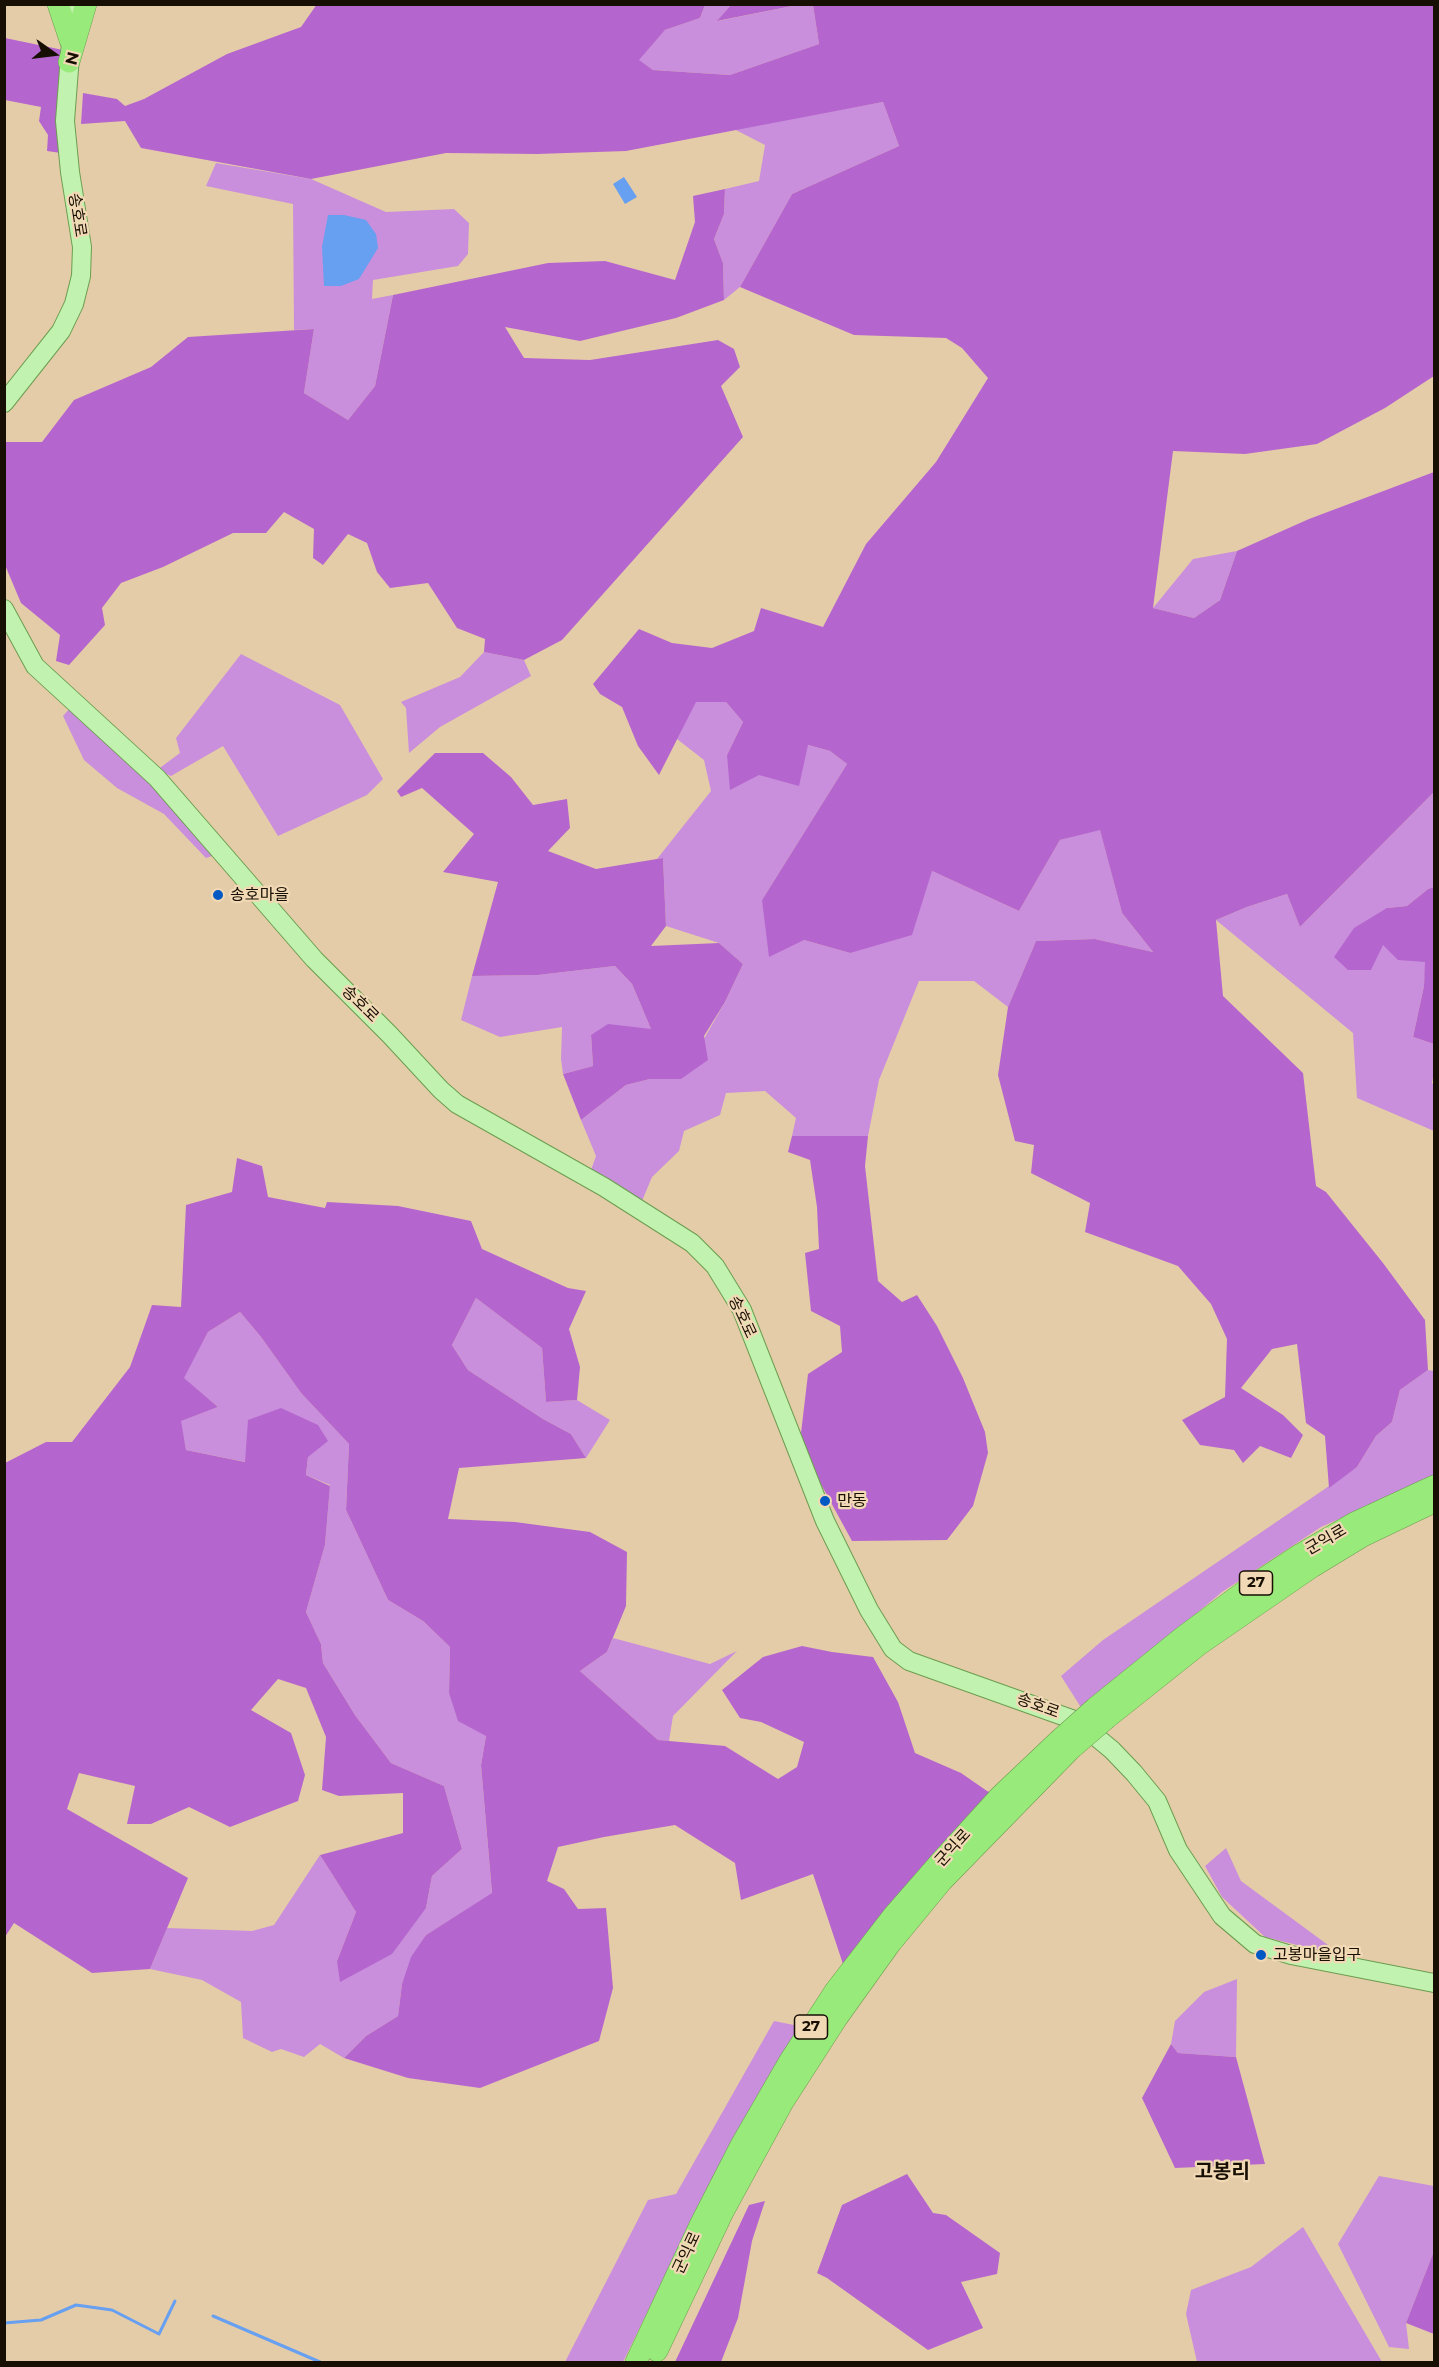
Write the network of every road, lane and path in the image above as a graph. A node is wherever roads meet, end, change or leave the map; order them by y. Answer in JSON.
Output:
{"nodes":[{"id":1,"x":58,"y":4,"type":"edge"},
{"id":2,"x":74,"y":4,"type":"edge"},
{"id":3,"x":86,"y":4,"type":"edge"},
{"id":4,"x":70,"y":40,"type":"junction"},
{"id":5,"x":69,"y":62,"type":"junction"},
{"id":6,"x":4,"y":403,"type":"edge"},
{"id":7,"x":4,"y":609,"type":"edge"},
{"id":8,"x":1434,"y":1486,"type":"edge"},
{"id":9,"x":1434,"y":1502,"type":"edge"},
{"id":10,"x":1101,"y":1713,"type":"junction"},
{"id":11,"x":1064,"y":1745,"type":"junction"},
{"id":12,"x":1434,"y":1983,"type":"edge"},
{"id":13,"x":636,"y":2362,"type":"edge"},
{"id":14,"x":652,"y":2362,"type":"edge"}],
"edges":[{"from":1,"to":4,"type":"highway"},
{"from":2,"to":4,"type":"main road","name":"송호로"},
{"from":3,"to":5,"type":"highway"},
{"from":4,"to":5,"type":"main road","name":"송호로"},
{"from":5,"to":6,"type":"main road","name":"송호로"},
{"from":7,"to":12,"type":"main road","name":"송호로"},
{"from":8,"to":10,"type":"highway","name":"군익로","number":"27"},
{"from":9,"to":10,"type":"highway","name":"군익로","number":"27"},
{"from":10,"to":11,"type":"highway","name":"군익로","number":"27","bridge":true},
{"from":11,"to":13,"type":"highway","name":"군익로","number":"27"},
{"from":11,"to":14,"type":"highway","name":"군익로","number":"27"}]}
